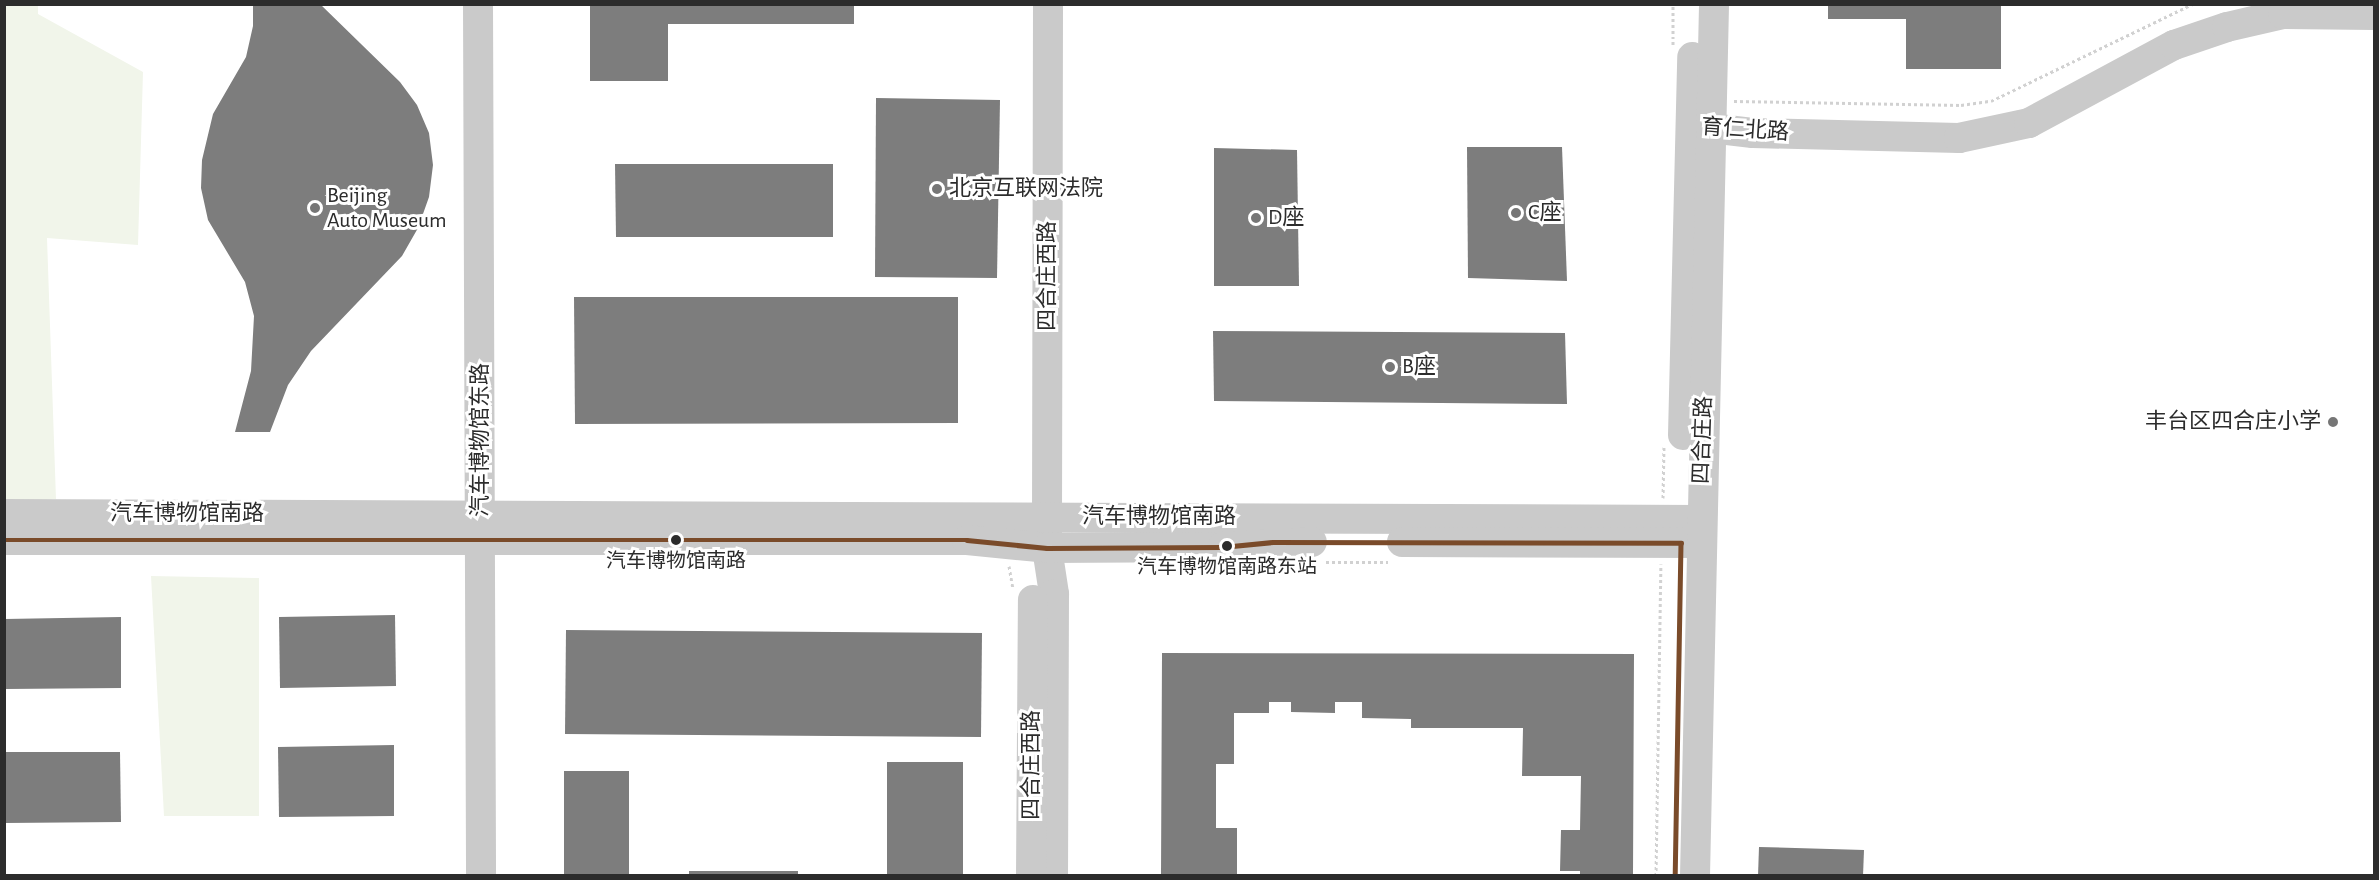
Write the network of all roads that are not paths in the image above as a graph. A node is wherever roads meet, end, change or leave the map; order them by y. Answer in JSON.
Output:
{"nodes":[{"id":1,"x":478,"y":4,"type":"edge"},
{"id":2,"x":1048,"y":4,"type":"edge"},
{"id":3,"x":1694,"y":4,"type":"edge"},
{"id":4,"x":1714,"y":4,"type":"edge"},
{"id":5,"x":2374,"y":9,"type":"edge"},
{"id":6,"x":2374,"y":15,"type":"edge"},
{"id":7,"x":1711,"y":120,"type":"junction"},
{"id":8,"x":4,"y":514,"type":"edge"},
{"id":9,"x":1047,"y":518,"type":"junction"},
{"id":10,"x":482,"y":529,"type":"junction"},
{"id":11,"x":1685,"y":537,"type":"junction"},
{"id":12,"x":4,"y":540,"type":"edge"},
{"id":13,"x":1047,"y":548,"type":"junction"},
{"id":14,"x":481,"y":876,"type":"edge"},
{"id":15,"x":1031,"y":876,"type":"edge"},
{"id":16,"x":1053,"y":876,"type":"edge"},
{"id":17,"x":1675,"y":876,"type":"edge"},
{"id":18,"x":1695,"y":876,"type":"edge"}],
"edges":[{"from":1,"to":10,"type":"street","name":"汽车博物馆东路"},
{"from":2,"to":9,"type":"street","name":"四合庄西路"},
{"from":3,"to":7,"type":"street","name":"四合庄路"},
{"from":4,"to":7,"type":"street","name":"四合庄路"},
{"from":5,"to":7,"type":"street","name":"育仁北路"},
{"from":6,"to":7,"type":"street","name":"育仁北路"},
{"from":7,"to":11,"type":"street","name":"四合庄路"},
{"from":8,"to":10,"type":"street","name":"汽车博物馆南路"},
{"from":9,"to":10,"type":"street","name":"汽车博物馆南路"},
{"from":9,"to":11,"type":"street","name":"汽车博物馆南路"},
{"from":9,"to":13,"type":"street","name":"四合庄西路"},
{"from":10,"to":12,"type":"street","name":"汽车博物馆南路"},
{"from":10,"to":13,"type":"street","name":"汽车博物馆南路"},
{"from":10,"to":14,"type":"street","name":"汽车博物馆东路"},
{"from":11,"to":13,"type":"street","name":"汽车博物馆南路"},
{"from":11,"to":17,"type":"street","name":"四合庄路"},
{"from":11,"to":18,"type":"street","name":"四合庄路"},
{"from":13,"to":15,"type":"street","name":"四合庄西路"},
{"from":13,"to":16,"type":"street","name":"四合庄西路"}]}
